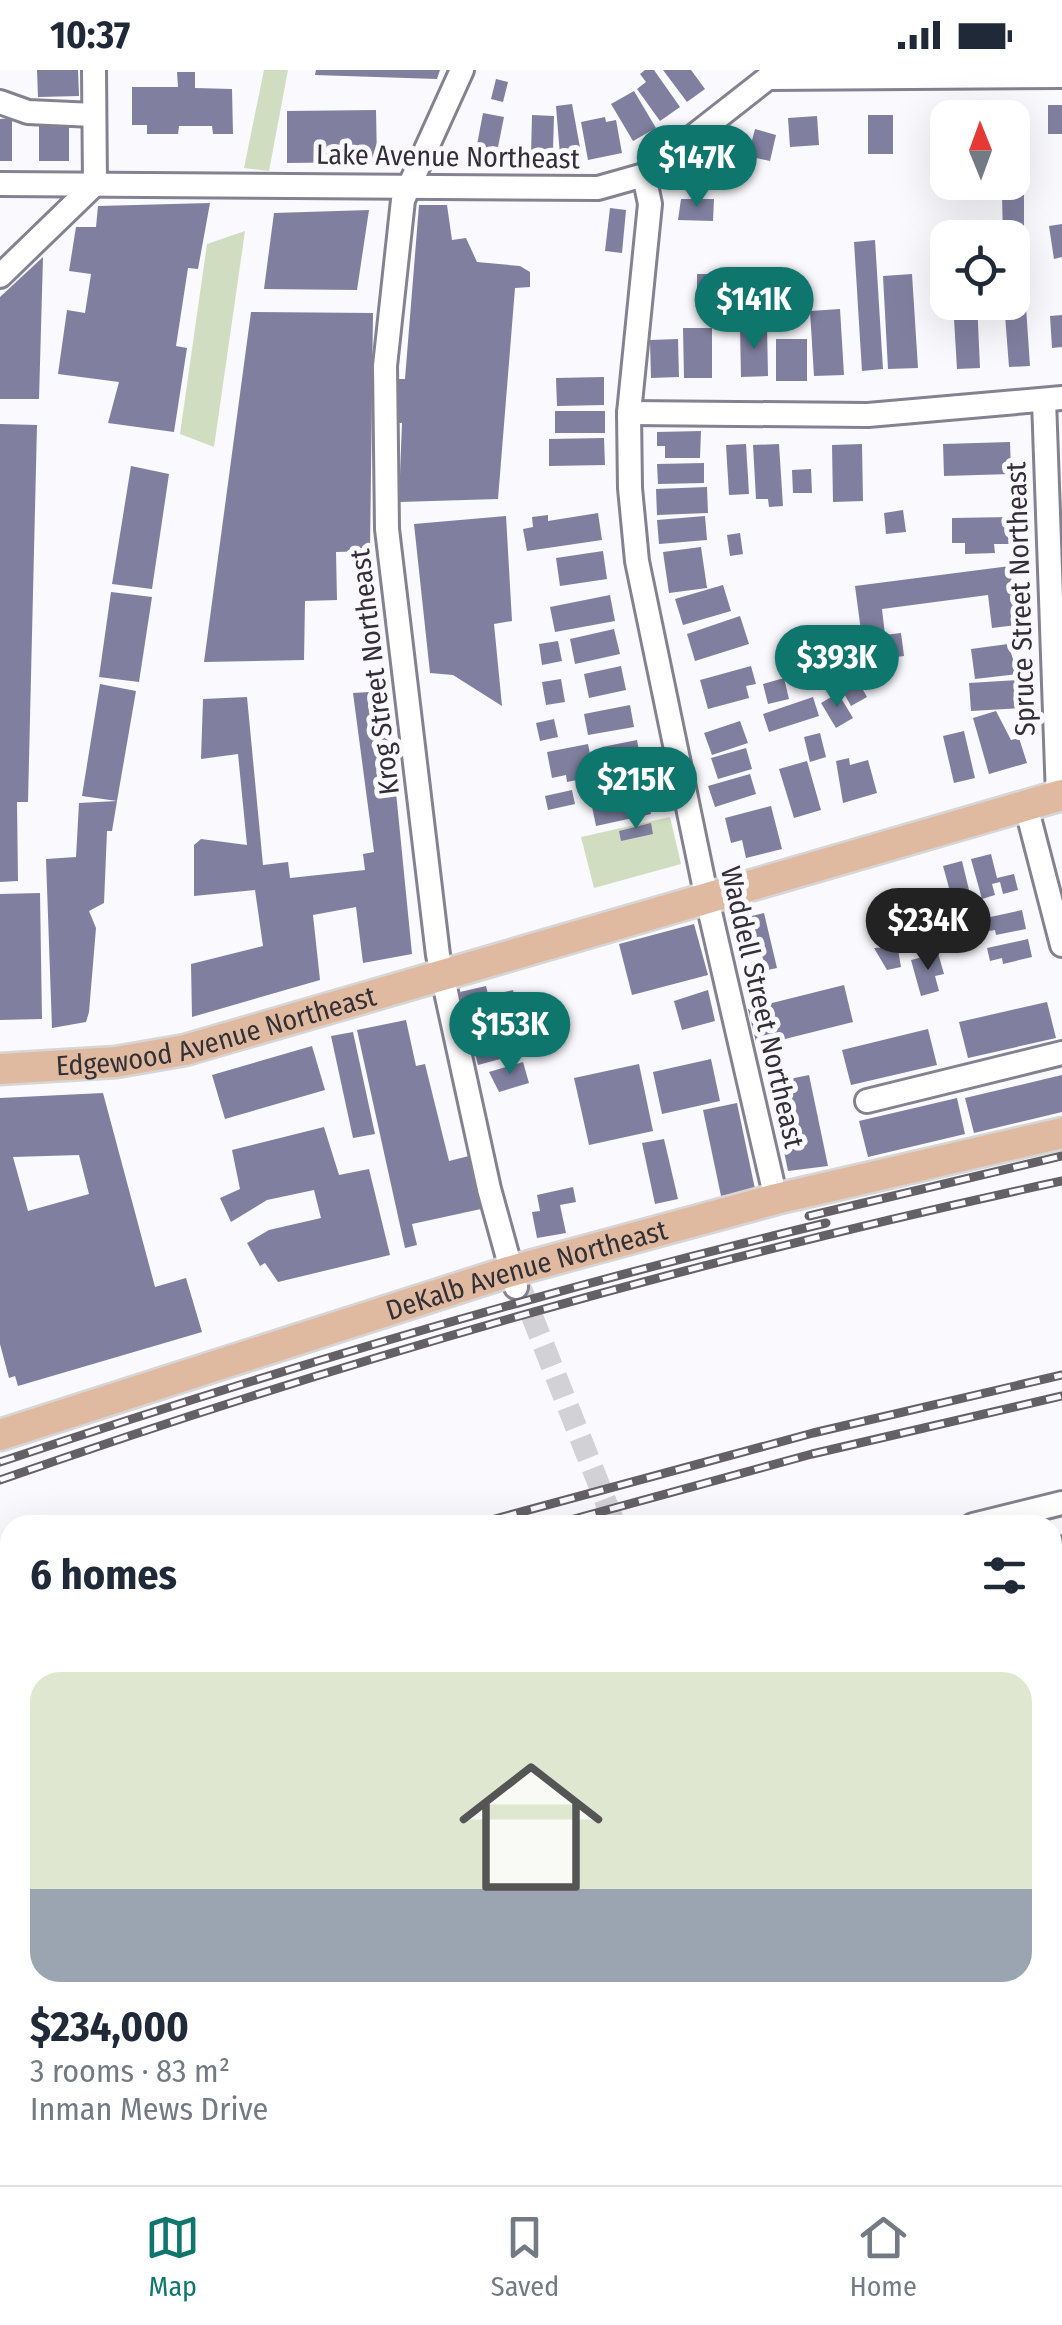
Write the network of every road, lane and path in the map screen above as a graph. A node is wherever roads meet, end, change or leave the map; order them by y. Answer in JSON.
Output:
{"nodes":[{"id":1,"x":94,"y":70,"type":"edge"},
{"id":2,"x":462,"y":70,"type":"edge"},
{"id":3,"x":773,"y":74,"type":"edge"},
{"id":4,"x":1062,"y":76,"type":"edge"},
{"id":5,"x":0,"y":102,"type":"edge"},
{"id":6,"x":94,"y":115,"type":"junction"},
{"id":7,"x":644,"y":175,"type":"junction"},
{"id":8,"x":0,"y":184,"type":"edge"},
{"id":9,"x":95,"y":184,"type":"junction"},
{"id":10,"x":406,"y":185,"type":"junction"},
{"id":11,"x":0,"y":276,"type":"edge"},
{"id":12,"x":1053,"y":399,"type":"edge"},
{"id":13,"x":630,"y":412,"type":"junction"},
{"id":14,"x":1060,"y":796,"type":"edge"},
{"id":15,"x":1026,"y":806,"type":"junction"},
{"id":16,"x":708,"y":899,"type":"junction"},
{"id":17,"x":1059,"y":919,"type":"edge"},
{"id":18,"x":1062,"y":944,"type":"edge"},
{"id":19,"x":444,"y":975,"type":"junction"},
{"id":20,"x":1062,"y":1053,"type":"edge"},
{"id":21,"x":0,"y":1070,"type":"edge"},
{"id":22,"x":867,"y":1101,"type":"dead end"},
{"id":23,"x":1062,"y":1133,"type":"edge"},
{"id":24,"x":776,"y":1200,"type":"junction"},
{"id":25,"x":512,"y":1280,"type":"junction"},
{"id":26,"x":0,"y":1435,"type":"edge"},
{"id":27,"x":1062,"y":1503,"type":"edge"},
{"id":28,"x":1013,"y":1515,"type":"edge"}],
"edges":[{"from":1,"to":6,"type":"street"},
{"from":2,"to":10,"type":"street","name":"Krog Street Northeast"},
{"from":3,"to":4,"type":"street"},
{"from":3,"to":7,"type":"street","name":"Lake Avenue Northeast"},
{"from":5,"to":6,"type":"street"},
{"from":6,"to":9,"type":"street"},
{"from":7,"to":10,"type":"street","name":"Lake Avenue Northeast"},
{"from":7,"to":13,"type":"street","name":"Waddell Street Northeast"},
{"from":8,"to":9,"type":"street","name":"Lake Avenue Northeast"},
{"from":9,"to":10,"type":"street","name":"Lake Avenue Northeast"},
{"from":9,"to":11,"type":"street"},
{"from":10,"to":19,"type":"street","name":"Krog Street Northeast"},
{"from":12,"to":13,"type":"street"},
{"from":12,"to":14,"type":"street","name":"Spruce Street Northeast"},
{"from":13,"to":16,"type":"street","name":"Waddell Street Northeast"},
{"from":14,"to":15,"type":"main road","name":"Edgewood Avenue Northeast"},
{"from":15,"to":16,"type":"main road","name":"Edgewood Avenue Northeast"},
{"from":15,"to":17,"type":"street"},
{"from":16,"to":19,"type":"main road","name":"Edgewood Avenue Northeast"},
{"from":16,"to":24,"type":"street","name":"Waddell Street Northeast"},
{"from":17,"to":18,"type":"street"},
{"from":19,"to":21,"type":"main road","name":"Edgewood Avenue Northeast"},
{"from":19,"to":25,"type":"street","name":"Krog Street Northeast"},
{"from":20,"to":22,"type":"street"},
{"from":23,"to":24,"type":"main road","name":"DeKalb Avenue Northeast"},
{"from":24,"to":25,"type":"main road","name":"DeKalb Avenue Northeast"},
{"from":25,"to":26,"type":"main road","name":"DeKalb Avenue Northeast"},
{"from":27,"to":28,"type":"street"}]}
